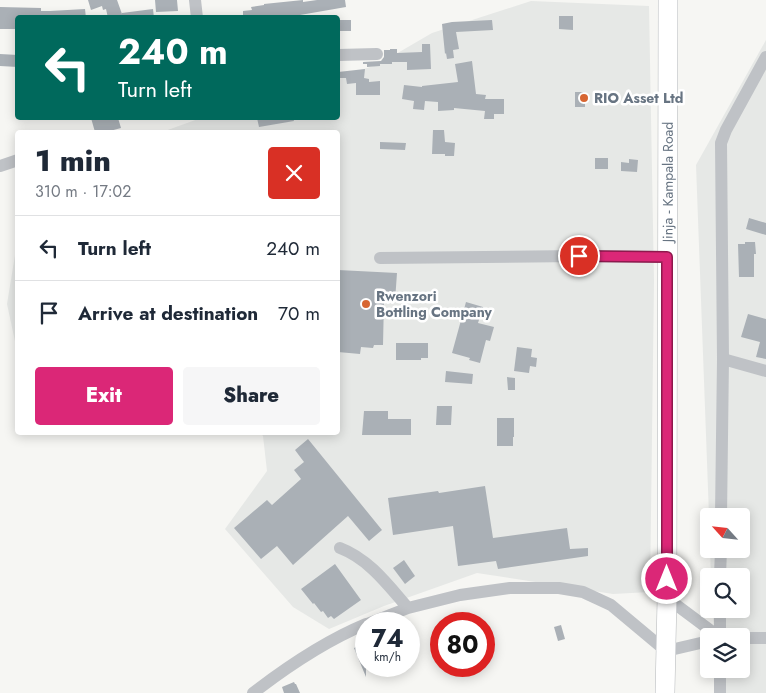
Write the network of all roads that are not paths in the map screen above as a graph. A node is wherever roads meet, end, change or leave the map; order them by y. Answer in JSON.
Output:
{"nodes":[{"id":1,"x":195,"y":0,"type":"edge"},
{"id":2,"x":668,"y":0,"type":"edge"},
{"id":3,"x":197,"y":15,"type":"edge"},
{"id":4,"x":377,"y":54,"type":"dead end"},
{"id":5,"x":340,"y":55,"type":"edge"},
{"id":6,"x":766,"y":57,"type":"edge"},
{"id":7,"x":15,"y":161,"type":"edge"},
{"id":8,"x":0,"y":166,"type":"edge"},
{"id":9,"x":667,"y":257,"type":"junction"},
{"id":10,"x":380,"y":258,"type":"dead end"},
{"id":11,"x":723,"y":359,"type":"junction"},
{"id":12,"x":766,"y":371,"type":"edge"},
{"id":13,"x":721,"y":508,"type":"edge"},
{"id":14,"x":340,"y":548,"type":"dead end"},
{"id":15,"x":667,"y":598,"type":"junction"},
{"id":16,"x":408,"y":608,"type":"junction"},
{"id":17,"x":398,"y":612,"type":"edge"},
{"id":18,"x":708,"y":628,"type":"edge"},
{"id":19,"x":355,"y":630,"type":"edge"},
{"id":20,"x":750,"y":638,"type":"edge"},
{"id":21,"x":766,"y":638,"type":"edge"},
{"id":22,"x":700,"y":643,"type":"edge"},
{"id":23,"x":666,"y":651,"type":"junction"},
{"id":24,"x":720,"y":678,"type":"edge"},
{"id":25,"x":253,"y":693,"type":"edge"},
{"id":26,"x":665,"y":693,"type":"edge"},
{"id":27,"x":720,"y":693,"type":"edge"}],
"edges":[{"from":1,"to":3,"type":"street"},
{"from":2,"to":9,"type":"highway","name":"Jinja - Kampala Road"},
{"from":4,"to":5,"type":"street"},
{"from":6,"to":11,"type":"street"},
{"from":7,"to":8,"type":"street"},
{"from":9,"to":10,"type":"street"},
{"from":9,"to":15,"type":"highway","name":"Jinja - Kampala Road"},
{"from":11,"to":12,"type":"street"},
{"from":11,"to":13,"type":"street"},
{"from":14,"to":16,"type":"street"},
{"from":15,"to":18,"type":"street"},
{"from":15,"to":23,"type":"highway","name":"Jinja - Kampala Road"},
{"from":16,"to":17,"type":"street"},
{"from":16,"to":23,"type":"street"},
{"from":19,"to":25,"type":"street"},
{"from":20,"to":21,"type":"street"},
{"from":22,"to":23,"type":"street"},
{"from":23,"to":26,"type":"highway","name":"Jinja - Kampala Road"},
{"from":24,"to":27,"type":"street"}]}
